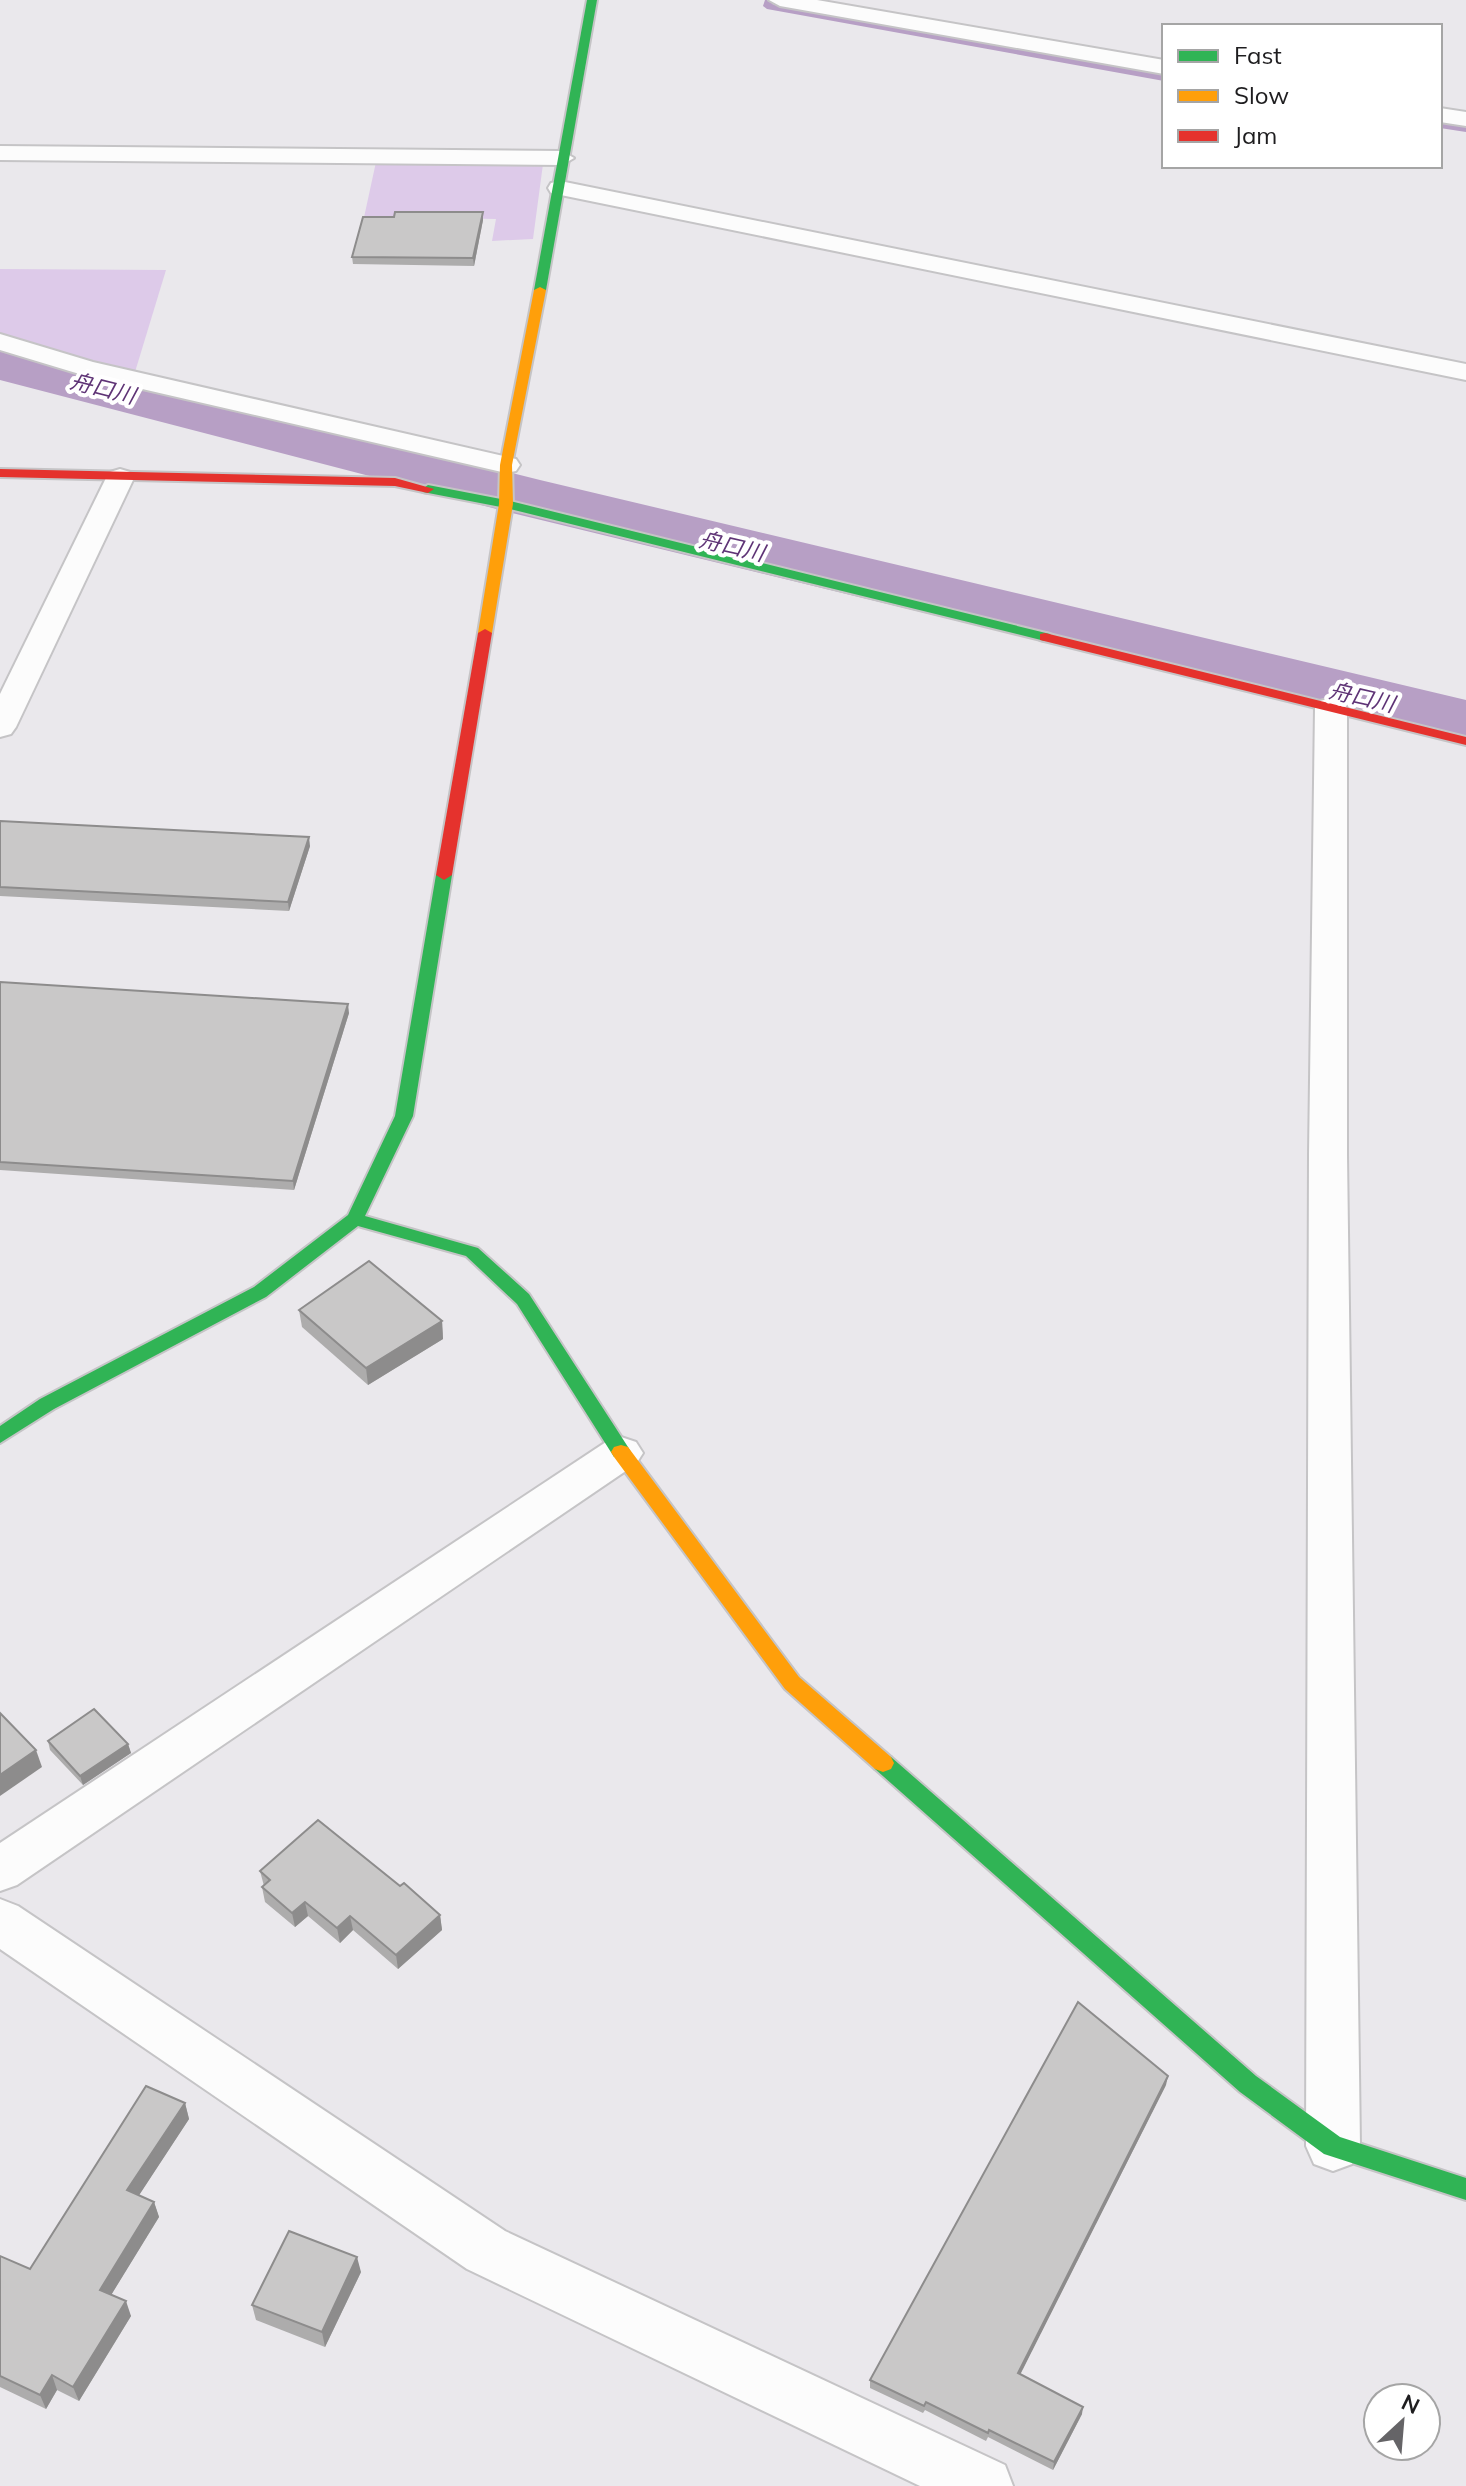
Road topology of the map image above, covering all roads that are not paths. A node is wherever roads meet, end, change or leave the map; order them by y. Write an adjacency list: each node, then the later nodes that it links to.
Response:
1 (592, 0): 7 (street)
2 (780, 0): 3 (street)
3 (1162, 67)
4 (1442, 115): 5 (street)
5 (1466, 119)
6 (0, 153): 7 (street)
7 (562, 158): 8 (street)
8 (560, 188): 10 (street); 11 (street)
9 (0, 342): 11 (street)
10 (1466, 372)
11 (506, 465): 14 (street)
12 (0, 473): 13 (street)
13 (120, 478): 14 (street); 16 (street)
14 (506, 504): 15 (street); 18 (street)
15 (1331, 708): 17 (street); 23 (street)
16 (0, 727)
17 (1466, 741)
18 (355, 1219): 19 (street); 20 (street)
19 (0, 1436)
20 (621, 1453): 21 (street); 23 (street)
21 (0, 1870)
22 (0, 1921): 25 (street)
23 (1333, 2146): 24 (street)
24 (1466, 2189)
25 (984, 2486)

